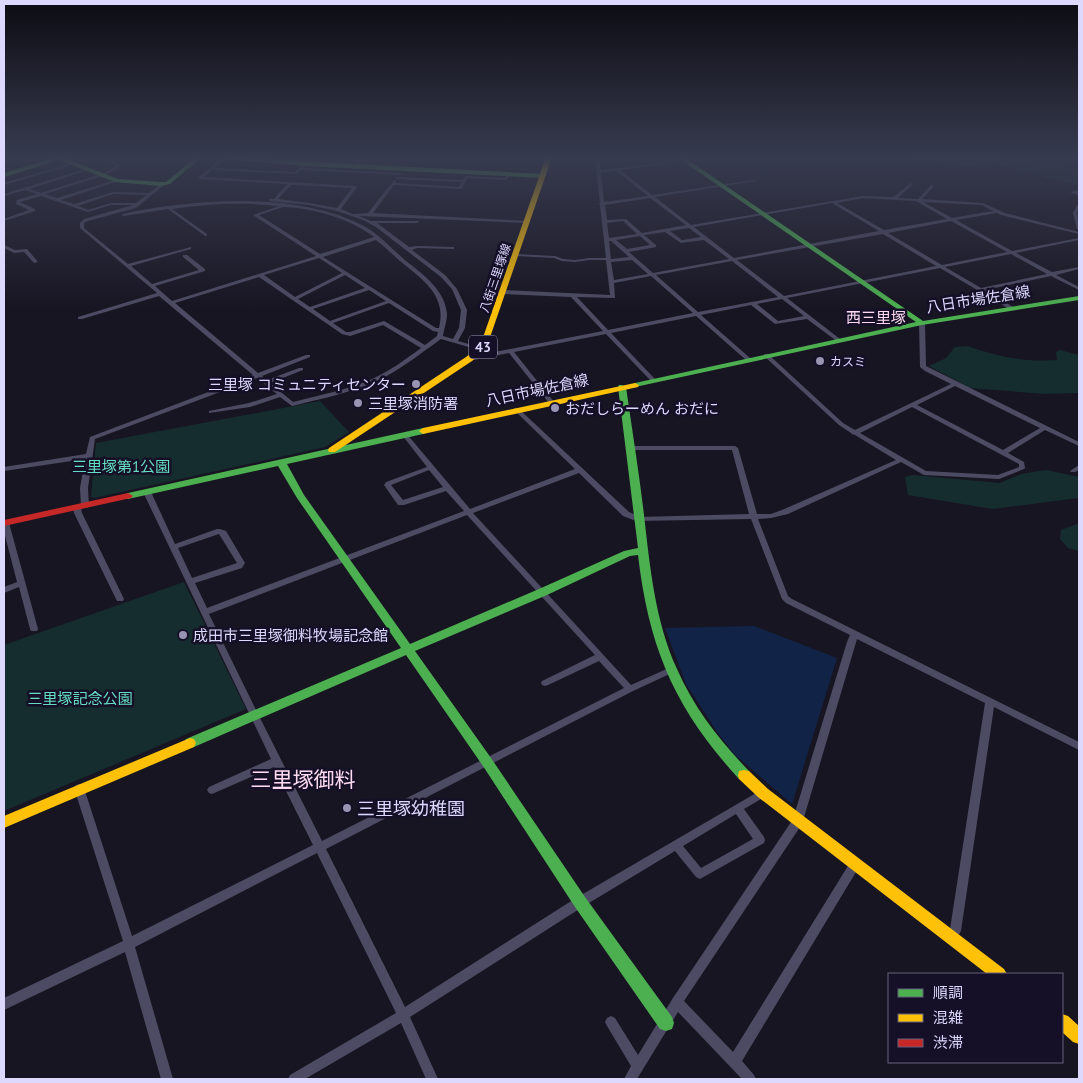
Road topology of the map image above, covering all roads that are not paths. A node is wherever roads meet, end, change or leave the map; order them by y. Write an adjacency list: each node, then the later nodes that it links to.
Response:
1 (169, 207): 40 (street)
2 (30, 208): 28 (street)
3 (78, 208): 4 (street)
4 (102, 208)
5 (131, 208): 34 (street)
6 (166, 208): 34 (street)
7 (279, 208): 54 (street)
8 (292, 208): 41 (street)
9 (323, 208): 21 (street)
10 (340, 208): 21 (street)
11 (375, 208): 23 (street)
12 (533, 208): 32 (street, 八街三里塚線 / 43)
13 (602, 208): 33 (street)
14 (666, 208): 35 (street)
15 (754, 208): 24 (street)
16 (801, 208): 24 (street)
17 (842, 208): 38 (street)
18 (931, 208): 30 (street)
19 (993, 208): 22 (street)
20 (1078, 208): 37 (street)
21 (338, 210): 25 (street)
22 (998, 211): 30 (street); 37 (street)
23 (370, 214): 25 (street); 27 (street)
24 (763, 214): 35 (street); 45 (street)
25 (353, 215): 31 (street)
26 (4, 216): 28 (street)
27 (421, 216): 31 (street); 32 (street)
28 (10, 218): 29 (street)
29 (4, 220)
30 (952, 220): 38 (street); 51 (street)
31 (371, 222): 49 (street)
32 (528, 222): 52 (street, 八街三里塚線 / 43)
33 (604, 222): 39 (street); 44 (street)
34 (82, 223): 59 (street)
35 (689, 226): 36 (street); 42 (street)
36 (666, 230): 39 (street); 42 (street)
37 (1079, 231)
38 (884, 232): 45 (street); 60 (street)
39 (641, 234): 44 (street); 50 (street)
40 (205, 235)
41 (377, 238): 54 (street); 89 (street)
42 (704, 238): 57 (street)
43 (1079, 239): 51 (street)
44 (610, 240): 50 (street); 56 (street)
45 (811, 246): 57 (street); 66 (street)
46 (189, 248): 59 (street)
47 (452, 248): 49 (street)
48 (5, 249): 58 (street)
49 (408, 249): 91 (street)
50 (626, 251): 55 (street)
51 (1011, 252): 60 (street); 63 (street)
52 (516, 255): 56 (street); 72 (street, 八街三里塚線 / 43)
53 (184, 256): 68 (street)
54 (320, 256): 62 (street); 64 (street)
55 (633, 258): 56 (street); 65 (street)
56 (608, 260): 67 (street)
57 (733, 260): 65 (street); 75 (street)
58 (36, 262)
59 (127, 266): 68 (street)
60 (940, 266): 66 (street); 71 (street)
61 (1079, 268): 63 (street)
62 (345, 273): 69 (street); 77 (street)
63 (1052, 274): 70 (street); 71 (street)
64 (260, 275): 77 (street); 79 (street)
65 (652, 275): 67 (street); 83 (street)
66 (864, 281): 75 (street); 87 (street)
67 (611, 282): 74 (street)
68 (151, 286): 73 (street)
69 (370, 288): 78 (street); 82 (street)
70 (1079, 289)
71 (980, 290): 81 (street)
72 (503, 292): 74 (street); 93 (street, 八街三里塚線 / 43)
73 (159, 294): 79 (street); 85 (street)
74 (573, 296): 88 (street)
75 (782, 297): 80 (street); 84 (street)
76 (1079, 298): 81 (street, 八日市場佐倉線)
77 (294, 299): 82 (street)
78 (390, 301): 86 (street); 89 (street)
79 (171, 303): 100 (street)
80 (752, 303): 83 (street); 84 (street)
81 (1011, 308): 87 (street, 八日市場佐倉線)
82 (309, 309): 86 (street)
83 (697, 314): 88 (street); 98 (street)
84 (808, 317): 90 (street)
85 (80, 318)
86 (329, 322): 92 (street)
87 (922, 323): 90 (street, 八日市場佐倉線); 103 (street)
88 (607, 332): 94 (street); 101 (street)
89 (440, 334): 91 (street); 92 (street)
90 (838, 340): 95 (street, 八日市場佐倉線)
91 (456, 341): 93 (street)
92 (424, 348): 105 (street)
93 (481, 349): 97 (street, 八街三里塚線 / 43)
94 (510, 351): 97 (street); 106 (street)
95 (766, 355): 98 (street, 八日市場佐倉線); 111 (street)
96 (308, 356): 100 (street)
97 (469, 359): 115 (street, 八街三里塚線 / 43)
98 (748, 359): 101 (street, 八日市場佐倉線)
99 (301, 368): 102 (street)
100 (258, 375): 102 (street); 117 (street)
101 (652, 380): 104 (street, 八日市場佐倉線)
102 (266, 382): 105 (street)
103 (955, 384): 107 (street); 110 (street)
104 (622, 386): 106 (street, 八日市場佐倉線); 114 (street)
105 (281, 394): 109 (street)
106 (551, 402): 108 (street, 八日市場佐倉線)
107 (912, 405): 111 (street); 116 (street)
108 (516, 409): 112 (street, 八日市場佐倉線); 122 (street)
109 (211, 412)
110 (1046, 427): 113 (street); 116 (street)
111 (854, 433): 118 (street)
112 (404, 434): 115 (street, 八日市場佐倉線); 120 (street)
113 (1079, 444)
114 (630, 448): 127 (street); 128 (street)
115 (332, 450): 119 (street, 八日市場佐倉線)
116 (1004, 452): 118 (street)
117 (88, 456): 121 (street); 125 (street)
118 (901, 460): 127 (street)
119 (282, 462): 124 (street, 八日市場佐倉線); 132 (street)
120 (430, 468): 123 (street); 123 (street)
121 (4, 469)
122 (580, 470): 126 (street); 128 (street)
123 (448, 488): 126 (street)
124 (147, 492): 125 (street, 八日市場佐倉線); 130 (street)
125 (81, 507): 129 (street, 八日市場佐倉線); 137 (street)
126 (468, 512): 132 (street); 136 (street)
127 (754, 518): 128 (street); 140 (street)
128 (639, 519): 131 (street)
129 (4, 523): 134 (street)
130 (173, 547): 133 (street); 133 (street)
131 (642, 551): 136 (street); 143 (street)
132 (343, 560): 138 (street); 141 (street)
133 (190, 582): 138 (street)
134 (20, 584): 135 (street); 139 (street)
135 (4, 590)
136 (542, 592): 141 (street); 142 (street)
137 (120, 599)
138 (205, 612): 147 (street)
139 (34, 629)
140 (855, 634): 146 (street); 155 (street)
141 (406, 649): 147 (street); 150 (street)
142 (601, 656): 144 (street); 145 (street)
143 (671, 670): 145 (street); 153 (street)
144 (545, 683)
145 (630, 689): 150 (street)
146 (990, 702): 148 (street); 161 (street)
147 (253, 714): 149 (street); 151 (street)
148 (1079, 746)
149 (277, 761): 152 (street); 158 (street)
150 (487, 762): 158 (street); 160 (street)
151 (79, 788): 156 (street); 162 (street)
152 (212, 790)
153 (763, 793): 154 (street); 155 (street)
154 (738, 809): 157 (street); 157 (street)
155 (798, 821): 159 (street); 164 (street)
156 (4, 822)
157 (676, 845): 160 (street)
158 (321, 847): 162 (street); 166 (street)
159 (855, 864): 161 (street); 171 (street)
160 (580, 902): 166 (street); 168 (street)
161 (951, 937): 163 (street)
162 (129, 944): 165 (street); 173 (street)
163 (998, 973)
164 (678, 1002): 168 (street); 171 (street)
165 (4, 1004)
166 (403, 1015): 174 (street); 175 (street)
167 (612, 1022): 172 (street)
168 (666, 1023): 172 (street)
169 (1063, 1023): 170 (street)
170 (1079, 1036)
171 (734, 1062): 177 (street)
172 (638, 1067): 176 (street)
173 (167, 1079)
174 (294, 1079)
175 (432, 1079)
176 (630, 1079)
177 (750, 1079)

